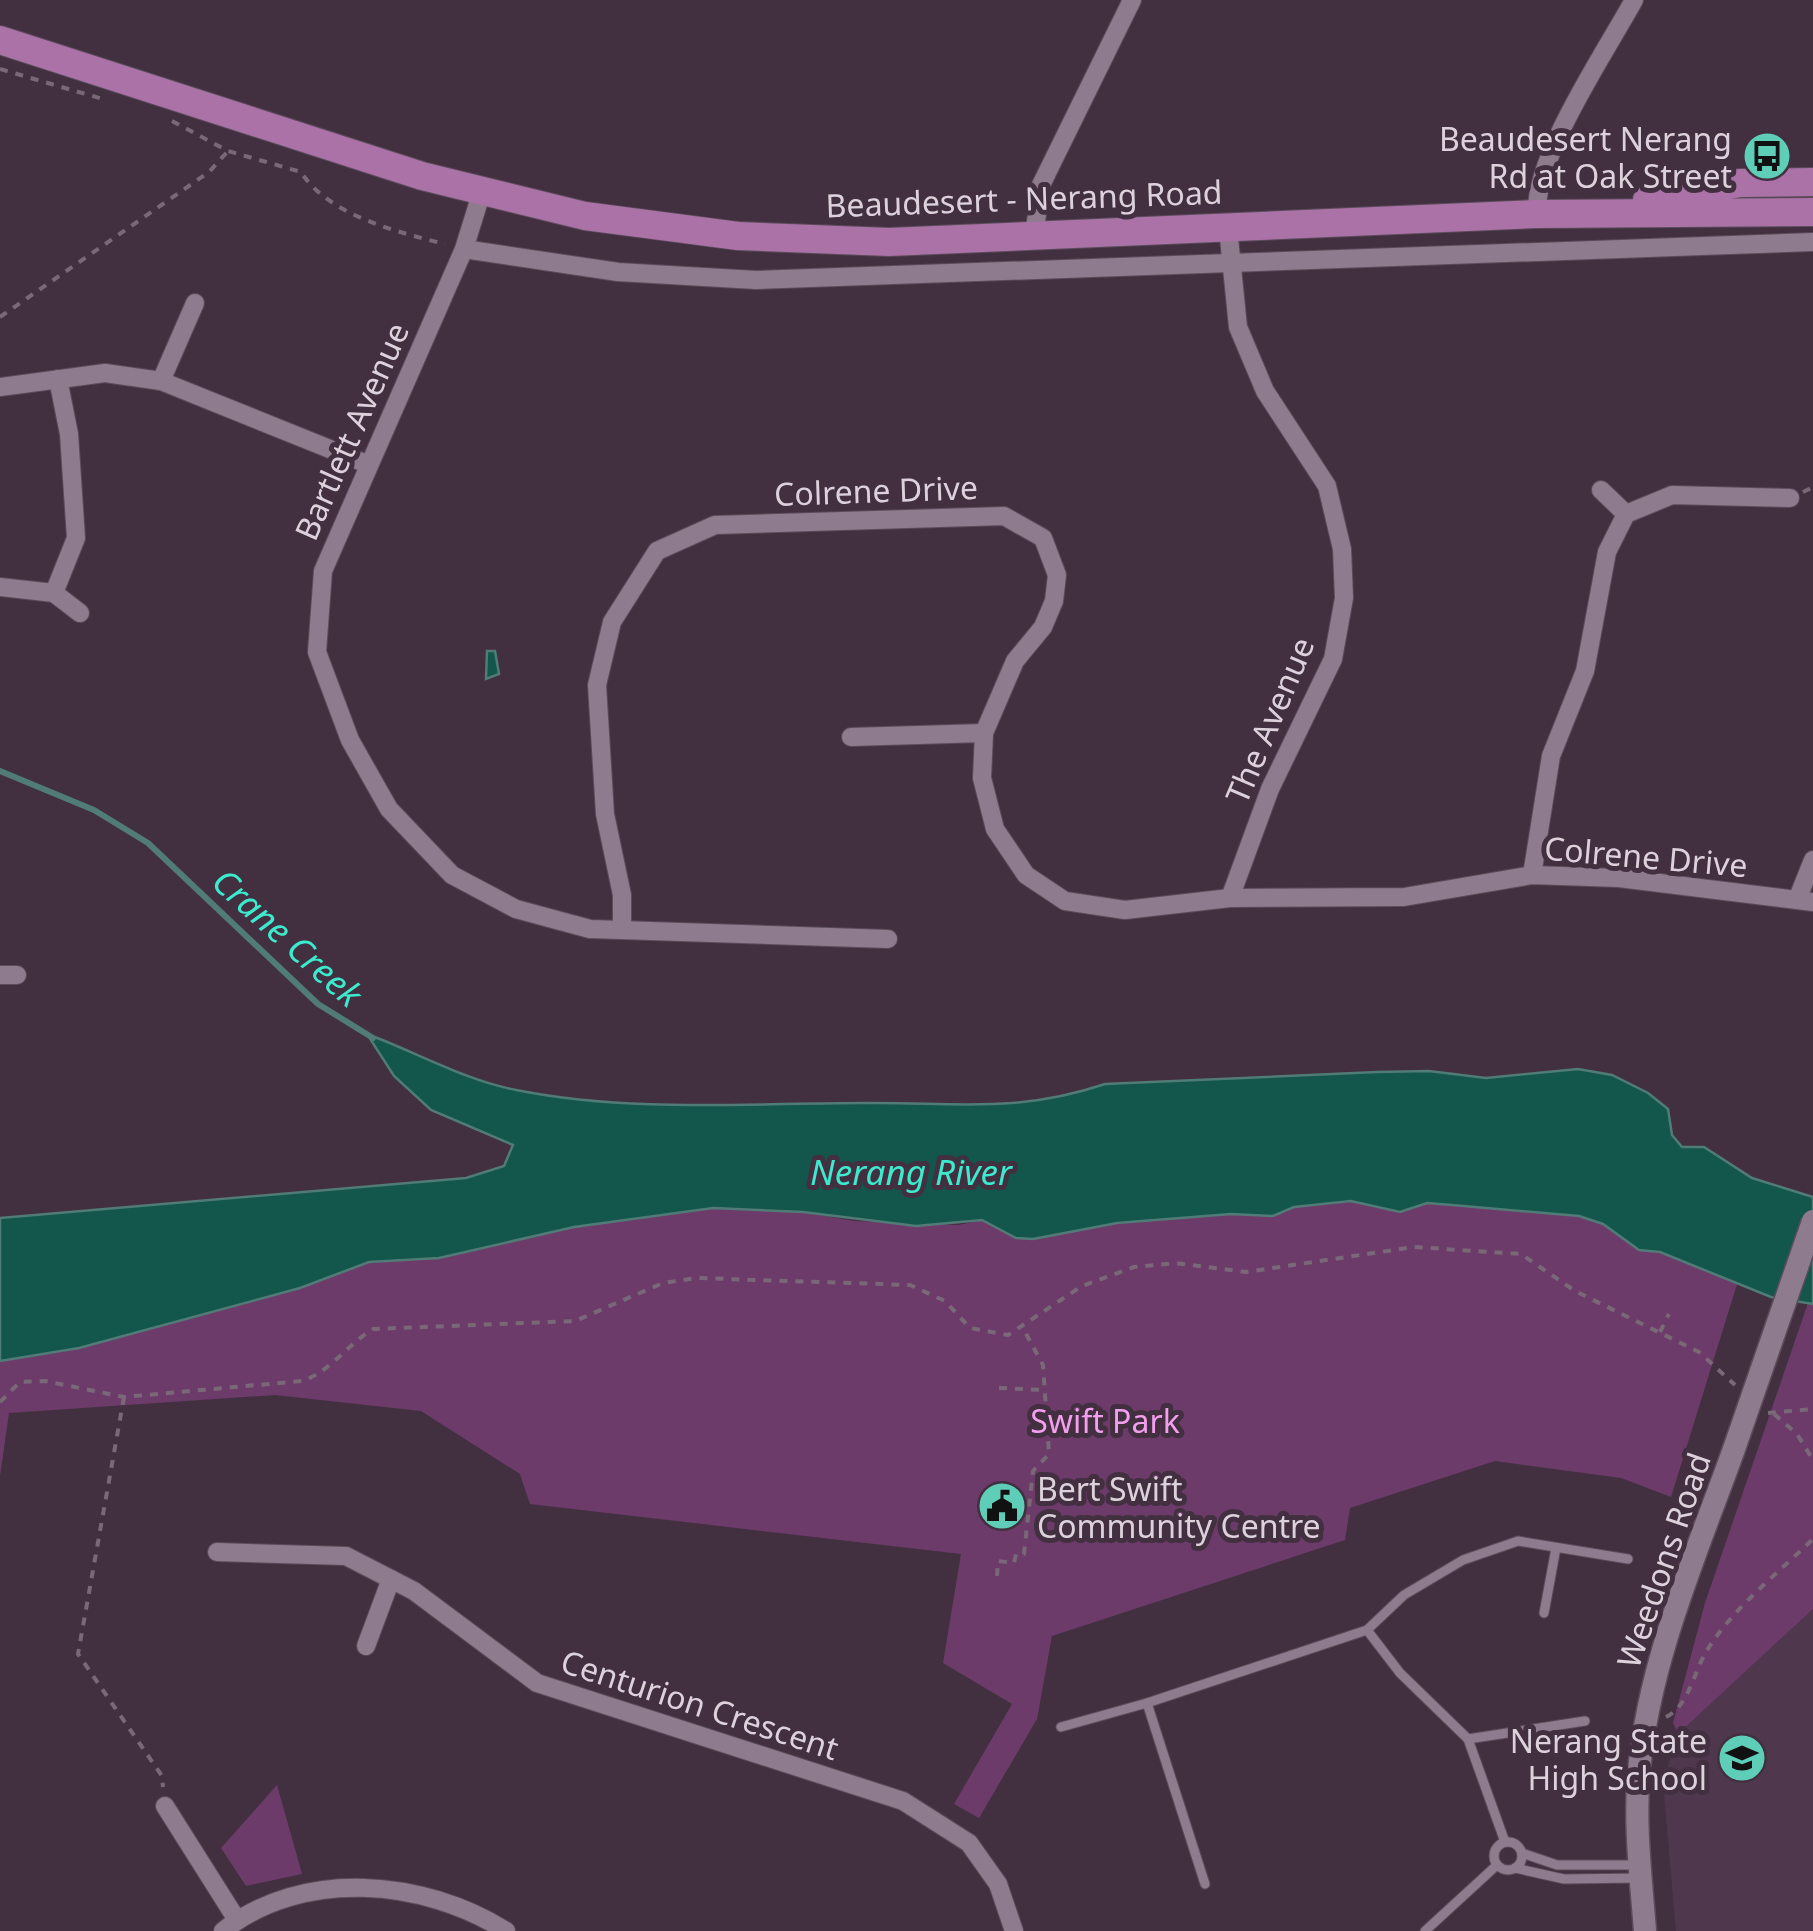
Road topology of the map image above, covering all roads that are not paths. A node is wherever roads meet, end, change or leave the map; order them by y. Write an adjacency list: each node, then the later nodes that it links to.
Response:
1 (1132, 0): 9 (street)
2 (1634, 0): 7 (street)
3 (0, 40): 5 (main road, Beaudesert - Nerang Road)
4 (1813, 182): 7 (main road, Beaudesert - Nerang Road)
5 (482, 191): 9 (main road, Beaudesert - Nerang Road); 11 (street, Bartlett Avenue)
6 (1813, 212): 7 (main road, Beaudesert - Nerang Road)
7 (1537, 214): 8 (main road, Beaudesert - Nerang Road)
8 (1228, 228): 9 (main road, Beaudesert - Nerang Road); 12 (street, The Avenue)
9 (1034, 236)
10 (1813, 242): 12 (street)
11 (464, 249): 12 (street); 17 (street, Bartlett Avenue)
12 (1232, 264): 28 (street, The Avenue)
13 (195, 303): 15 (street)
14 (58, 379): 15 (street); 16 (street); 22 (street)
15 (162, 381): 17 (street)
16 (0, 387)
17 (367, 464): 30 (street, Bartlett Avenue)
18 (1600, 490): 20 (street)
19 (1790, 498): 20 (street)
20 (1626, 514): 27 (street)
21 (0, 586): 22 (street)
22 (54, 593): 23 (street)
23 (80, 613)
24 (984, 733): 25 (street); 28 (street, Colrene Drive); 30 (street, Colrene Drive)
25 (851, 737)
26 (1813, 860): 29 (street)
27 (1532, 875): 28 (street, Colrene Drive); 29 (street, Colrene Drive)
28 (1230, 898)
29 (1805, 901)
30 (622, 930): 31 (street, Bartlett Avenue)
31 (888, 939)
32 (1813, 1220): 49 (street, Weedons Road, bridge)
33 (1556, 1548): 35 (lane); 37 (lane); 38 (lane)
34 (217, 1552): 36 (street, Centurion Crescent)
35 (1628, 1559)
36 (391, 1579): 39 (street); 54 (street, Centurion Crescent)
37 (1544, 1614)
38 (1367, 1630): 40 (lane); 43 (lane)
39 (366, 1646)
40 (1147, 1704): 42 (lane); 50 (lane)
41 (1584, 1722): 43 (lane)
42 (1061, 1726)
43 (1468, 1739): 45 (lane)
44 (166, 1806): 51 (street)
45 (1505, 1842): 46 (lane); 47 (lane)
46 (1522, 1853): 48 (lane); 49 (lane)
47 (1497, 1864): 48 (lane); 52 (lane)
48 (1515, 1868): 49 (lane)
49 (1640, 1871): 55 (street, Weedons Road)
50 (1205, 1884)
51 (230, 1925): 53 (street)
52 (1428, 1930)
53 (506, 1931)
54 (1014, 1931)
55 (1645, 1931)

